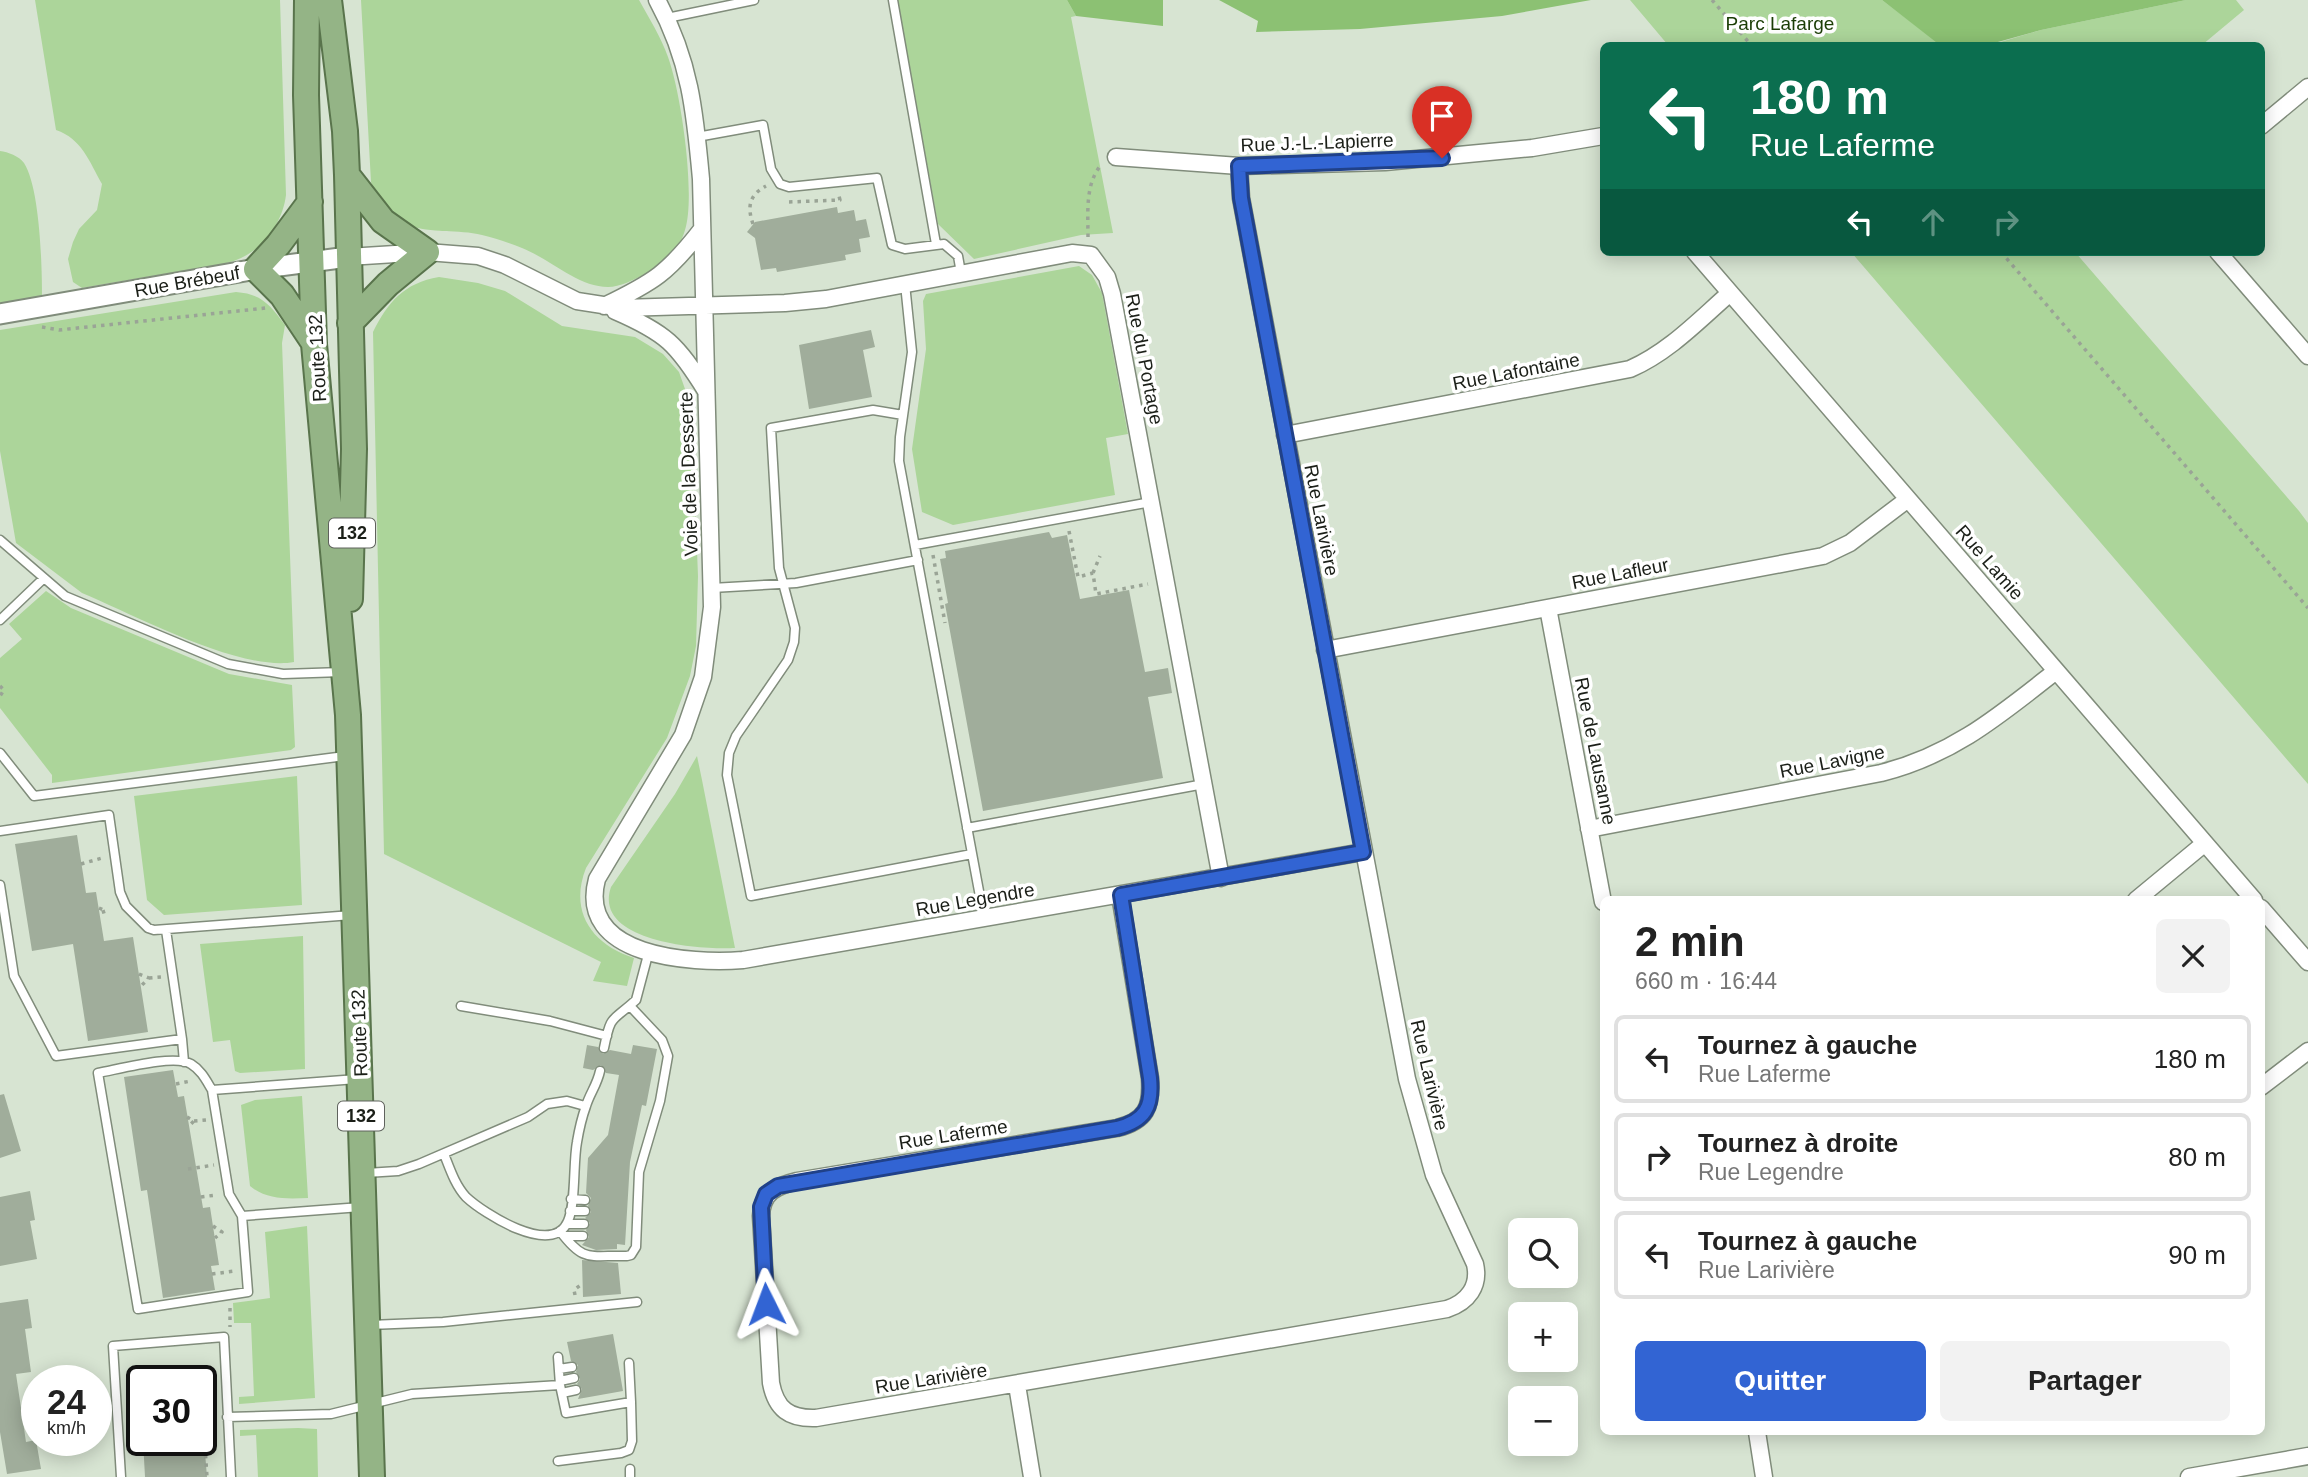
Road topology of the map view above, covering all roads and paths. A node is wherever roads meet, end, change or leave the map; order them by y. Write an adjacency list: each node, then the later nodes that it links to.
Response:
1 (307, 0): 16 (highway, Route 132 / 132)
2 (329, 0): 15 (highway, Route 132 / 132)
3 (657, 0): 7 (street, Voie de la Desserte)
4 (754, 0): 7 (lane)
5 (893, 0): 19 (lane)
6 (1712, 0): 8 (path)
7 (667, 18): 11 (street, Voie de la Desserte)
8 (1749, 42)
9 (2308, 87): 10 (street)
10 (2265, 123)
11 (697, 137): 17 (street, Voie de la Desserte); 19 (lane)
12 (1600, 137): 14 (street, Rue J.-L.-Lapierre)
13 (1116, 158): 14 (street, Rue J.-L.-Lapierre); 18 (path)
14 (1239, 166): 40 (street, Rue Larivière)
15 (346, 175): 20 (highway); 24 (highway, Route 132 / 132)
16 (310, 202): 25 (highway, Route 132 / 132); 26 (highway)
17 (702, 229): 31 (street); 32 (street, Voie de la Desserte)
18 (1088, 237)
19 (936, 244): 27 (lane)
20 (427, 252): 24 (street, Rue du Portage); 31 (street, Rue du Portage); 35 (highway)
21 (1698, 256): 29 (street, Rue Lamie)
22 (2004, 256): 54 (path)
23 (2221, 256): 37 (street)
24 (348, 257): 25 (street, Rue Brébeuf); 35 (highway, Route 132 / 132)
25 (312, 261): 26 (street, Rue Brébeuf); 36 (highway, Route 132 / 132)
26 (256, 268): 33 (street, Rue Brébeuf); 36 (highway)
27 (961, 274): 28 (street, Rue du Portage); 42 (street, Rue du Portage)
28 (905, 284): 32 (street, Rue du Portage); 39 (lane)
29 (1730, 293): 40 (street, Rue Lafontaine); 41 (street, Rue Lamie)
30 (272, 301): 33 (path, Rue Brébeuf)
31 (603, 306): 32 (street, Rue du Portage); 38 (street, Rue du Portage)
32 (704, 306): 38 (street, Voie de la Desserte)
33 (26, 310): 34 (street, Rue Brébeuf)
34 (0, 314)
35 (350, 323): 58 (highway, Route 132 / 132)
36 (314, 344): 58 (highway, Route 132 / 132)
37 (2308, 356)
38 (707, 392): 51 (street, Voie de la Desserte)
39 (903, 415): 45 (lane); 50 (lane)
40 (1285, 435): 56 (street, Rue Larivière)
41 (1908, 499): 53 (street, Rue Lafleur); 57 (street, Rue Lamie)
42 (1151, 502): 45 (lane); 63 (street, Rue du Portage)
43 (1068, 528): 48 (path)
44 (0, 540): 49 (lane)
45 (915, 545): 47 (lane)
46 (1100, 556): 48 (path)
47 (918, 561): 50 (lane); 64 (lane)
48 (1093, 573): 52 (path)
49 (44, 578): 55 (lane); 58 (lane)
50 (784, 585): 51 (lane); 69 (lane)
51 (712, 588): 81 (street, Voie de la Desserte)
52 (1128, 588)
53 (1548, 608): 56 (street, Rue Lafleur); 65 (street, Rue de Lausanne)
54 (2308, 608)
55 (0, 620)
56 (1325, 650): 68 (street, Rue Larivière)
57 (2056, 671): 65 (street, Rue Lavigne); 67 (street, Rue Lamie)
58 (346, 672): 62 (highway, Route 132 / 132)
59 (0, 686): 60 (path)
60 (0, 696)
61 (0, 753): 62 (lane)
62 (349, 755): 79 (highway, Route 132 / 132)
63 (1204, 784): 64 (lane); 72 (street, Rue du Portage)
64 (967, 828): 69 (lane)
65 (1589, 829): 75 (street, Rue de Lausanne)
66 (0, 831): 70 (lane)
67 (2205, 843): 76 (street); 77 (street, Rue Lamie)
68 (1363, 852): 72 (street, Rue Legendre); 128 (street, Rue Larivière)
69 (972, 854): 80 (lane)
70 (115, 856): 71 (path); 82 (lane)
71 (82, 862)
72 (1221, 878): 74 (street, Rue Legendre)
73 (0, 885): 90 (lane)
74 (1121, 895): 80 (street, Rue Legendre); 133 (street, Rue Laferme)
75 (1602, 896)
76 (2141, 896)
77 (2251, 896)
78 (2265, 913): 84 (street)
79 (355, 915): 82 (lane); 95 (highway, Route 132 / 132)
80 (984, 918): 83 (street, Rue Legendre)
81 (602, 923): 83 (street, Rue Legendre)
82 (166, 930): 90 (lane)
83 (649, 951): 88 (lane)
84 (2308, 962)
85 (139, 974): 86 (path)
86 (141, 986)
87 (461, 1006): 89 (lane)
88 (630, 1006): 89 (lane); 114 (lane)
89 (607, 1035): 91 (lane)
90 (182, 1039): 93 (lane)
91 (604, 1048)
92 (2308, 1051): 96 (street)
93 (184, 1062): 97 (lane); 119 (lane)
94 (600, 1071): 98 (lane)
95 (360, 1079): 97 (lane); 104 (highway, Route 132 / 132)
96 (2265, 1084)
97 (212, 1090): 102 (lane)
98 (586, 1106): 101 (lane); 105 (lane)
99 (187, 1117): 100 (path)
100 (188, 1127)
101 (444, 1154): 104 (lane); 114 (lane)
102 (224, 1164): 103 (path); 110 (lane)
103 (188, 1168)
104 (363, 1173): 107 (highway, Route 132 / 132)
105 (571, 1199): 106 (lane); 108 (lane)
106 (585, 1200)
107 (364, 1206): 110 (lane); 121 (highway, Route 132 / 132)
108 (570, 1211): 109 (lane); 111 (lane)
109 (584, 1211)
110 (242, 1216): 117 (lane)
111 (567, 1224): 112 (lane); 114 (lane)
112 (584, 1224)
113 (213, 1226): 116 (path)
114 (562, 1233): 115 (lane)
115 (583, 1236)
116 (215, 1238)
117 (246, 1270): 118 (path); 119 (lane)
118 (212, 1274)
119 (228, 1295): 122 (path)
120 (637, 1302): 121 (lane)
121 (367, 1325): 132 (highway, Route 132 / 132)
122 (224, 1337): 134 (lane); 139 (lane)
123 (558, 1357): 126 (lane)
124 (629, 1363): 131 (lane)
125 (572, 1367): 126 (lane)
126 (559, 1369): 129 (lane)
127 (574, 1378): 129 (lane)
128 (1017, 1385): 133 (street, Rue Larivière); 143 (street)
129 (561, 1386): 130 (lane); 131 (lane); 132 (lane)
130 (576, 1390)
131 (631, 1402): 138 (lane)
132 (370, 1404): 134 (lane); 142 (highway, Route 132 / 132)
133 (784, 1412)
134 (227, 1418): 141 (lane)
135 (1757, 1435): 144 (street)
136 (206, 1456): 140 (path)
137 (2308, 1456): 145 (street)
138 (558, 1461)
139 (121, 1477)
140 (207, 1477)
141 (231, 1477)
142 (372, 1477)
143 (1032, 1477)
144 (1764, 1477)
145 (2189, 1477)

